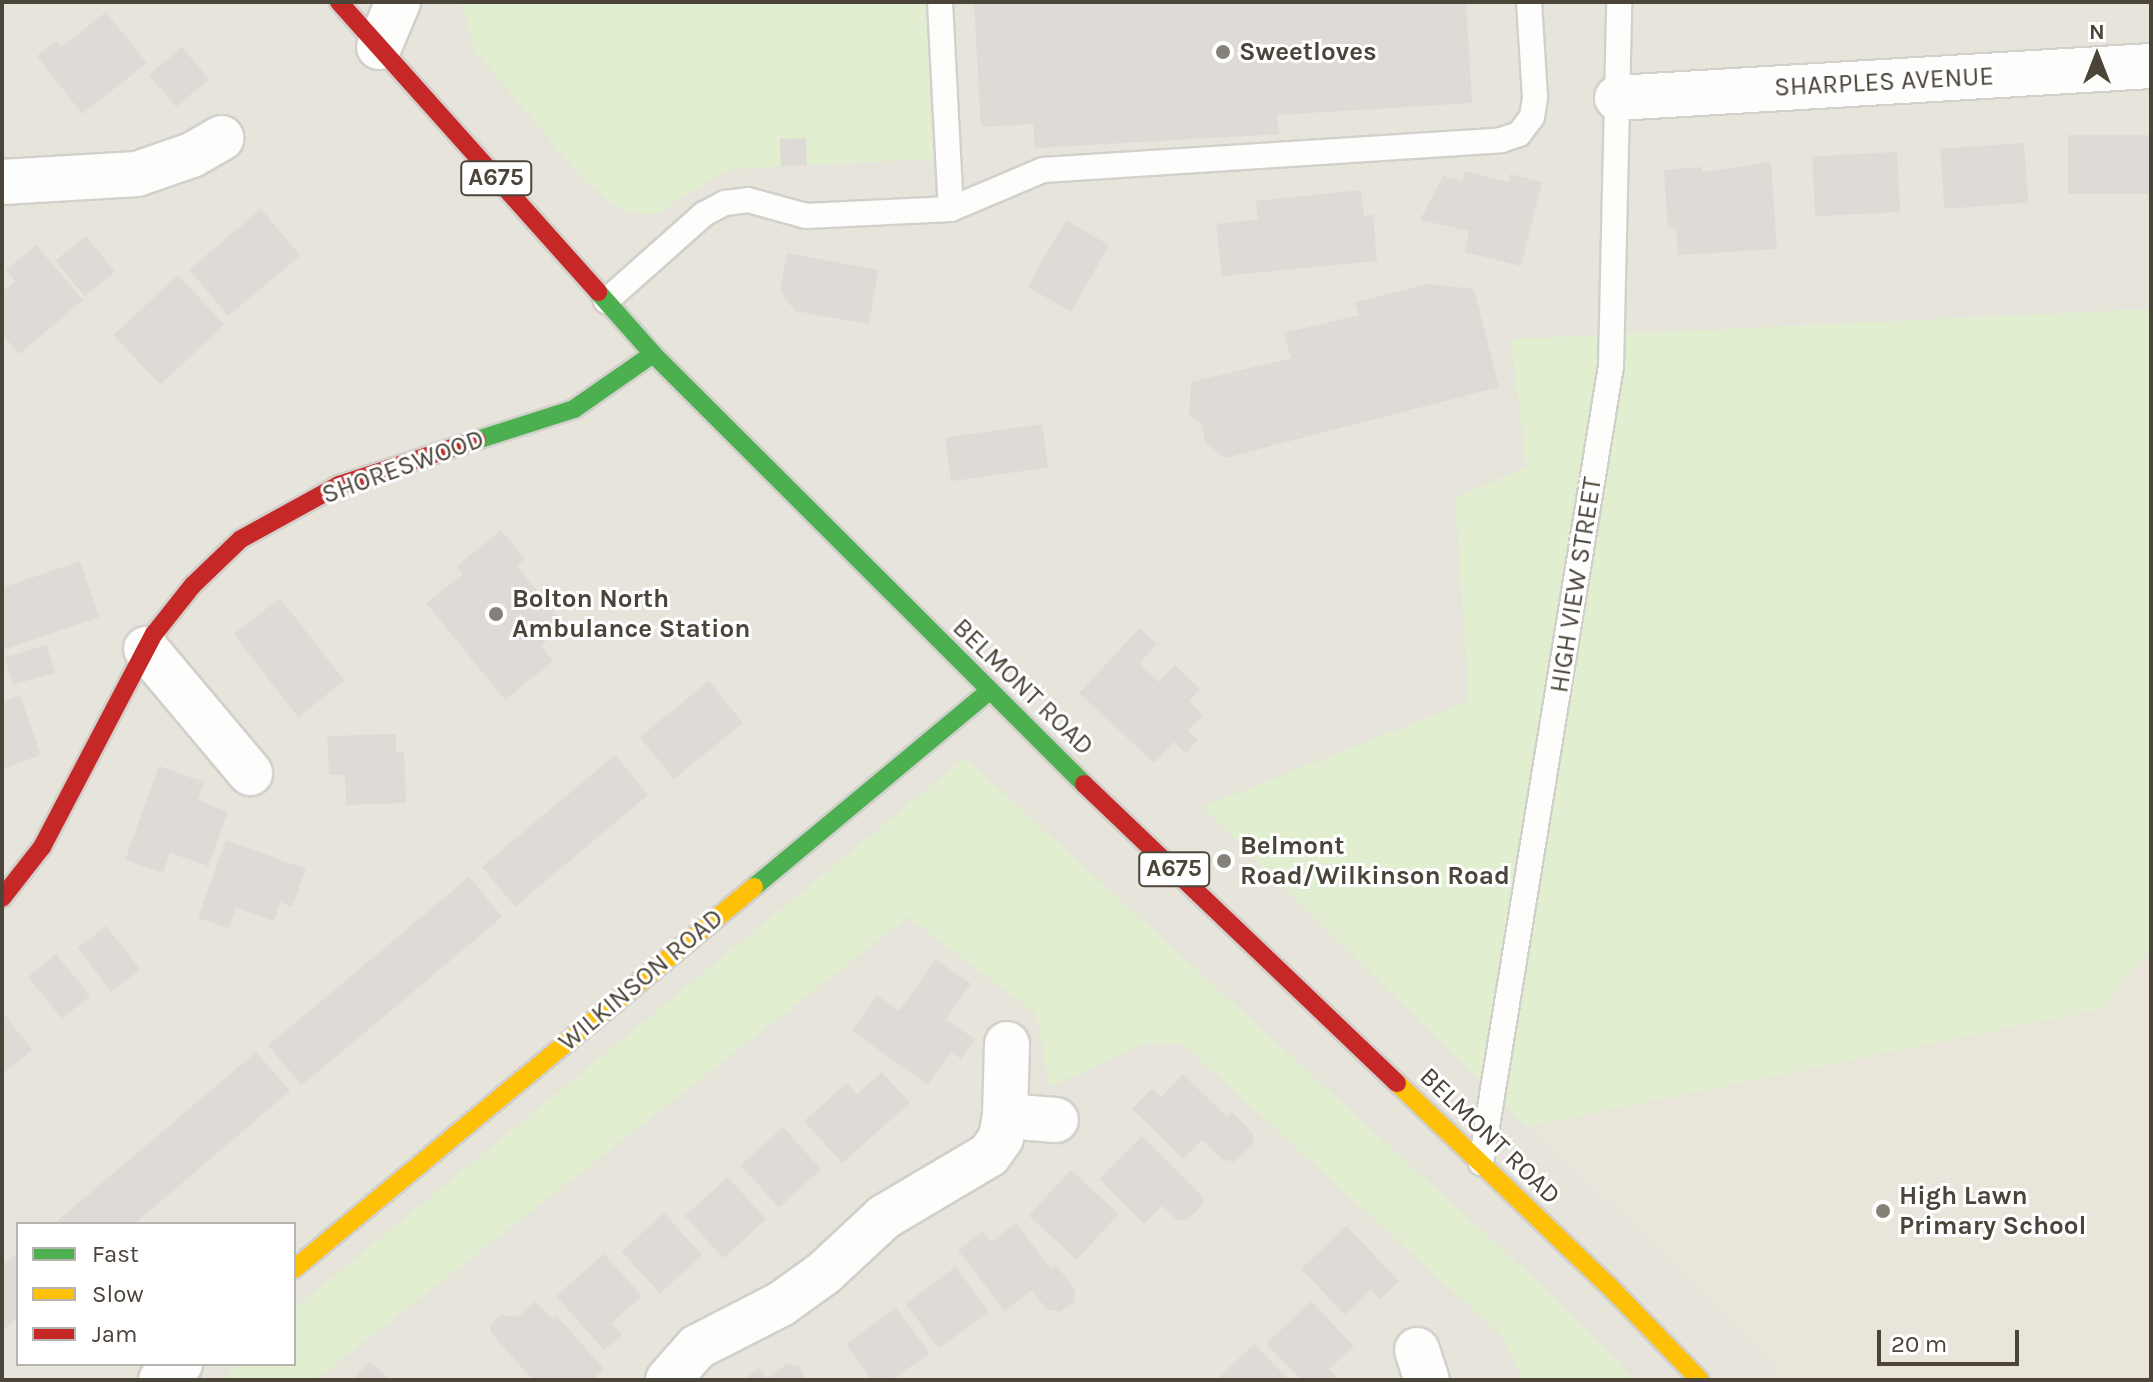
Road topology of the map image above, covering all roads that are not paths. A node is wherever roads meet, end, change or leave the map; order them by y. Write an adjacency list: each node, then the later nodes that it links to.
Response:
1 (339, 2): 6 (main road, BELMONT ROAD / A675)
2 (398, 2): 6 (street)
3 (940, 2): 11 (lane)
4 (1529, 2): 11 (lane)
5 (1619, 2): 8 (lane, HIGH VIEW STREET)
6 (379, 47): 12 (main road, BELMONT ROAD / A675)
7 (2151, 66): 8 (street, SHARPLES AVENUE)
8 (1617, 98): 21 (lane, HIGH VIEW STREET)
9 (221, 138): 10 (street)
10 (2, 182)
11 (951, 209): 12 (lane)
12 (606, 301): 13 (main road, BELMONT ROAD / A675)
13 (653, 354): 14 (main road, SHORESWOOD); 15 (main road, BELMONT ROAD / A675)
14 (146, 649): 16 (street); 17 (main road, SHORESWOOD)
15 (988, 692): 21 (main road, BELMONT ROAD / A675); 22 (main road, WILKINSON ROAD)
16 (250, 773)
17 (2, 898)
18 (1007, 1044): 19 (street)
19 (1005, 1116): 20 (street); 25 (street)
20 (1056, 1120)
21 (1481, 1163): 26 (main road, BELMONT ROAD / A675)
22 (296, 1267)
23 (178, 1366): 24 (street)
24 (161, 1380)
25 (668, 1380)
26 (1700, 1380)

